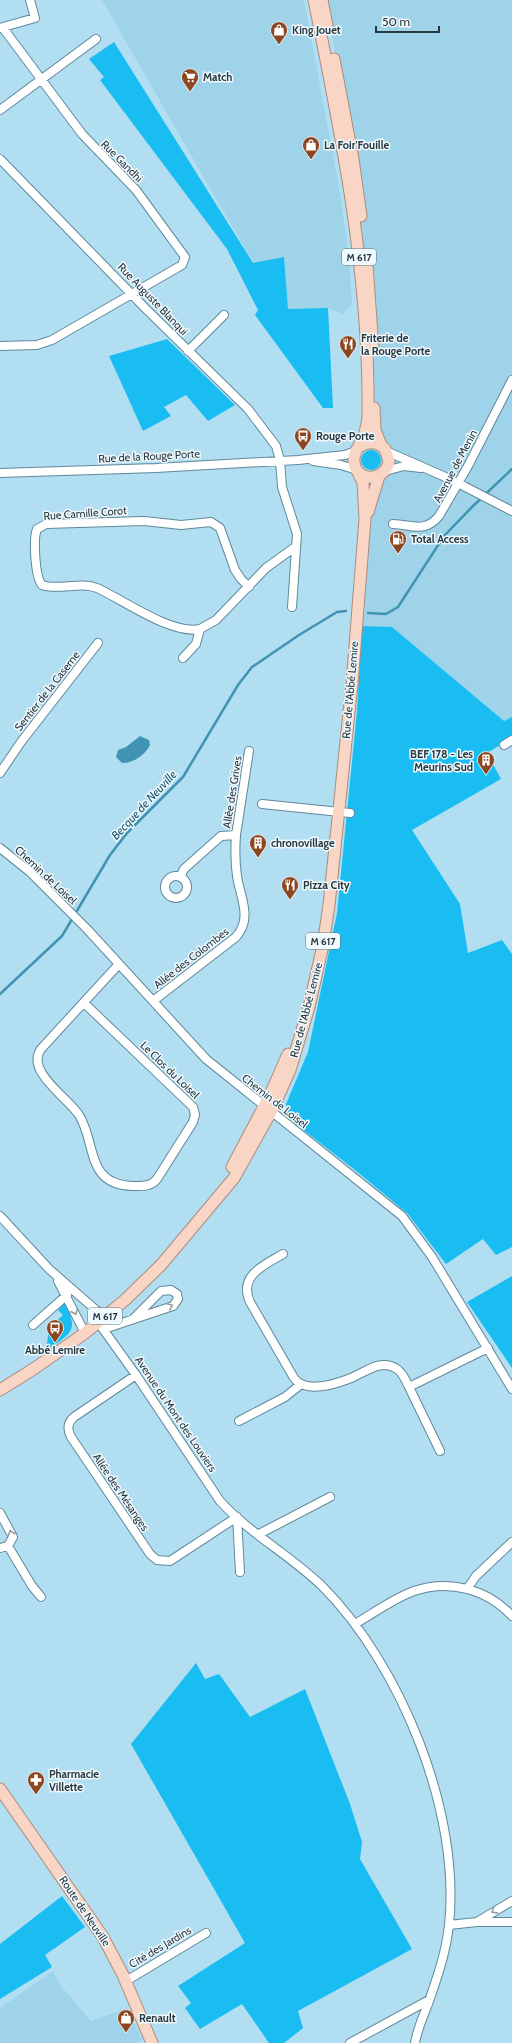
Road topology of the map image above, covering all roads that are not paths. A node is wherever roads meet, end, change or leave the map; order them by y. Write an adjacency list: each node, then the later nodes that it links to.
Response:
1 (30, 0): 4 (street)
2 (314, 0): 15 (main road, Rue de l'Abbé Lemire / M 617)
3 (322, 0): 14 (main road, Rue de l'Abbé Lemire / M 617)
4 (1, 28): 6 (street, Rue Gandhi)
5 (96, 39): 6 (street)
6 (41, 79): 7 (street); 9 (street, Rue Gandhi)
7 (0, 110)
8 (0, 159): 9 (street, Rue Auguste Blanqui)
9 (133, 294): 11 (street); 12 (street, Rue Auguste Blanqui)
10 (224, 315): 12 (street)
11 (0, 346)
12 (188, 351): 16 (street, Rue Auguste Blanqui)
13 (512, 380): 22 (street, Avenue de Menin)
14 (384, 448): 15 (main road); 18 (street); 21 (main road, Rue de l'Abbé Lemire)
15 (358, 449): 17 (street, Rue de la Rouge Porte); 19 (main road, Rue de l'Abbé Lemire)
16 (280, 460): 17 (street, Rue de la Rouge Porte); 20 (street, Rue de la Rouge Porte); 26 (street, Rue Auguste Blanqui)
17 (298, 460): 19 (street, Rue de la Rouge Porte)
18 (430, 470): 21 (street); 22 (street)
19 (358, 471): 21 (main road); 24 (main road, Rue de l'Abbé Lemire / M 617)
20 (0, 473)
21 (382, 474): 24 (main road, Rue de l'Abbé Lemire / M 617)
22 (459, 483): 23 (street); 25 (street, Avenue de Menin)
23 (512, 512)
24 (365, 518): 37 (main road, Rue de l'Abbé Lemire / M 617)
25 (393, 524)
26 (295, 547): 27 (street); 28 (street, Rue Auguste Blanqui)
27 (249, 587): 29 (street); 29 (street, Rue Camille Corot)
28 (292, 607)
29 (200, 629): 31 (street)
30 (98, 643): 35 (street, Sentier de la Caserne)
31 (183, 658)
32 (512, 740): 33 (street)
33 (504, 745)
34 (249, 751): 39 (street, Allée des Grives)
35 (0, 772)
36 (262, 804): 37 (street)
37 (335, 811): 38 (street); 45 (main road, Rue de l'Abbé Lemire / M 617)
38 (350, 813)
39 (236, 836): 41 (street, Allée des Grives); 43 (street, Allée des Colombes)
40 (0, 848): 42 (street, Chemin de Loisel)
41 (180, 877)
42 (119, 964): 43 (street, Chemin de Loisel); 44 (street, Le Clos du Loisel)
43 (153, 1001): 45 (street, Chemin de Loisel)
44 (84, 1003): 44 (street, Le Clos du Loisel)
45 (268, 1109): 51 (main road, Rue de l'Abbé Lemire / M 617); 54 (street, Chemin de Loisel)
46 (0, 1216): 48 (street)
47 (283, 1254): 56 (street)
48 (49, 1269): 49 (street); 51 (street, Avenue du Mont des Louviers)
49 (67, 1295): 52 (street); 53 (street, one-way to 53)
50 (134, 1318): 50 (street, one-way to 50); 51 (street)
51 (102, 1323): 53 (main road, Rue de l'Abbé Lemire / M 617); 55 (street, Avenue du Mont des Louviers)
52 (33, 1326)
53 (85, 1332): 59 (main road, Rue de l'Abbé Lemire / M 617)
54 (488, 1348): 57 (street); 58 (street, Chemin de Loisel)
55 (136, 1375): 64 (street, Avenue du Mont des Louviers); 64 (street, Allée des Mésanges)
56 (300, 1385): 57 (street); 60 (street)
57 (409, 1387): 61 (street)
58 (512, 1389)
59 (0, 1390)
60 (240, 1420)
61 (440, 1451)
62 (330, 1497): 65 (street)
63 (0, 1513): 67 (street, one-way to 63)
64 (237, 1516): 65 (street, Avenue du Mont des Louviers); 68 (street)
65 (259, 1534): 72 (street, Avenue du Mont des Louviers)
66 (512, 1542): 69 (street)
67 (4, 1547): 70 (street)
68 (240, 1572)
69 (468, 1589): 71 (street); 72 (street)
70 (41, 1596)
71 (512, 1616)
72 (355, 1624): 77 (street, Avenue du Mont des Louviers)
73 (1, 1794): 79 (main road, Route de Neuville)
74 (512, 1901): 75 (street, one-way to 75)
75 (477, 1922): 76 (street); 77 (street)
76 (512, 1922)
77 (449, 1925): 80 (street, Avenue du Mont des Louviers)
78 (206, 1933): 79 (street, Cité des Jardins)
79 (126, 1981): 81 (main road, Route de Neuville)
80 (430, 2000): 82 (street); 83 (street, Avenue du Mont des Louviers)
81 (152, 2043)
82 (350, 2043)
83 (415, 2043)

